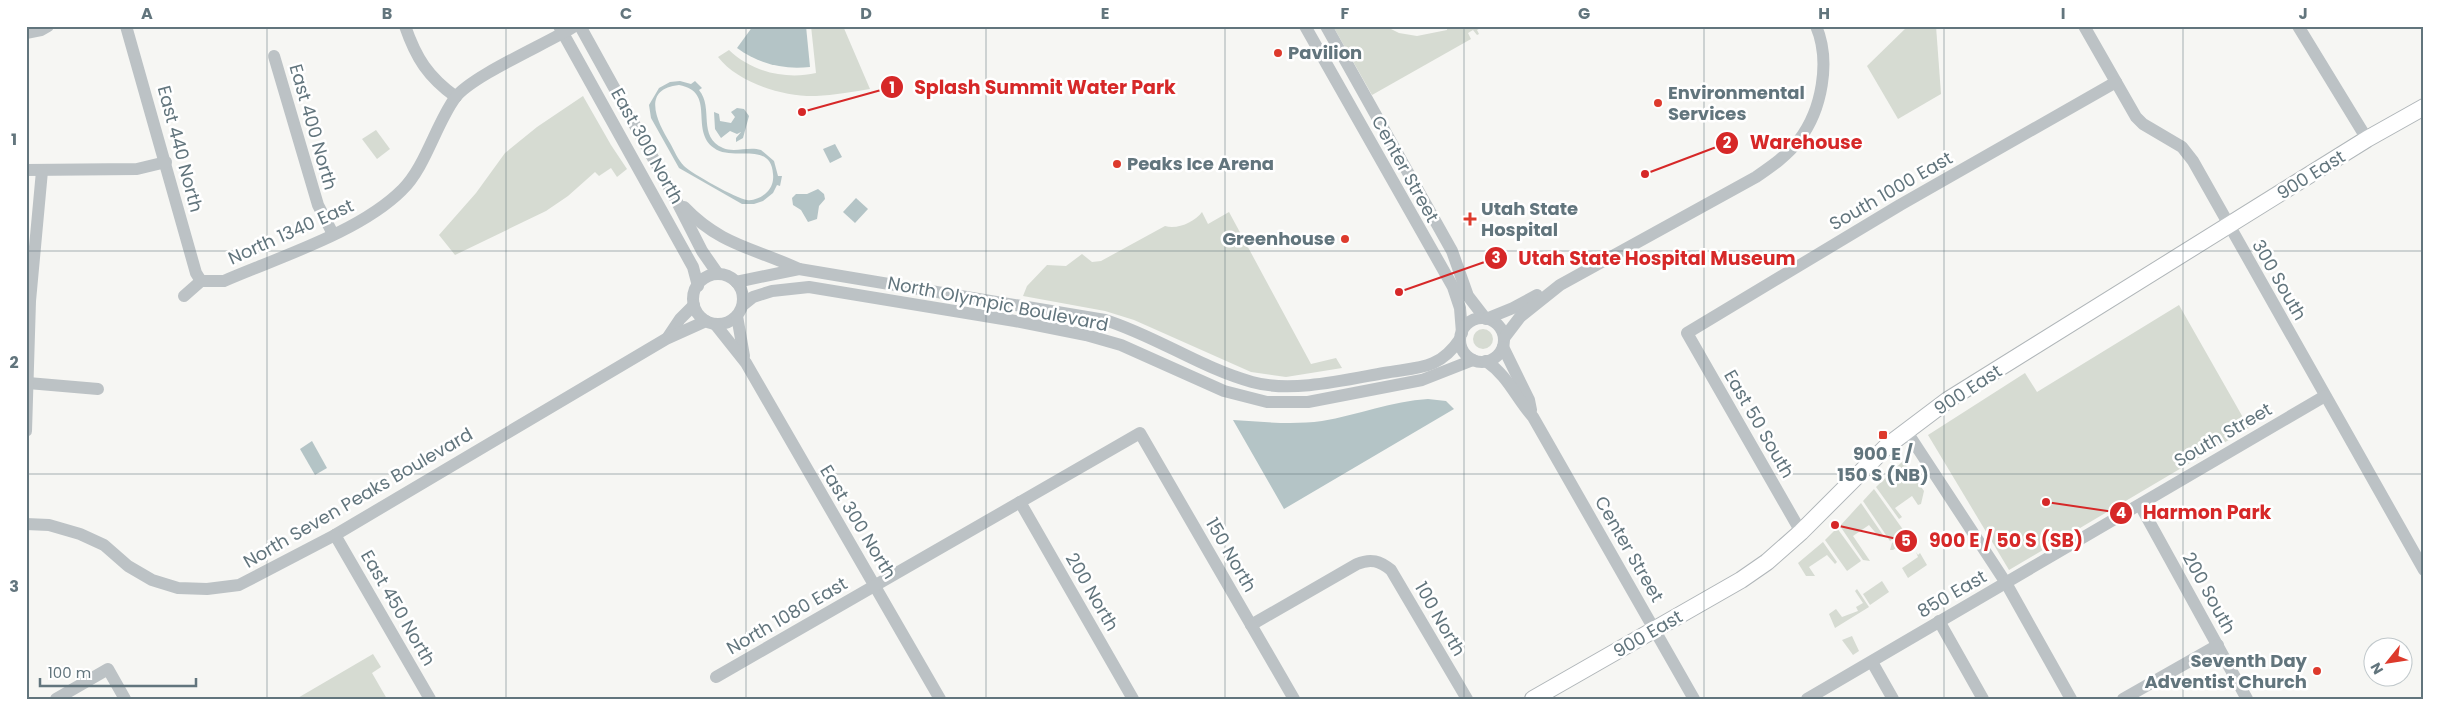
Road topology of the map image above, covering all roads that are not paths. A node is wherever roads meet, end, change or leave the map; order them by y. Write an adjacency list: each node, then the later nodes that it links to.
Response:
1 (48, 26): 12 (street)
2 (126, 26): 20 (street, East 440 North)
3 (405, 26): 15 (street)
4 (575, 26): 11 (street, North 1340 East)
5 (580, 26): 23 (street, East 300 North)
6 (1305, 26): 18 (street, Center Street)
7 (1326, 26): 17 (street, Center Street)
8 (1816, 26): 32 (street)
9 (2084, 26): 14 (street, 300 South)
10 (2298, 26): 19 (street)
11 (561, 30): 15 (street, North 1340 East); 33 (street, East 300 North)
12 (26, 33)
13 (274, 56): 27 (street, East 400 North)
14 (2116, 82): 25 (street, 300 South); 40 (street, South 1000 East)
15 (456, 97): 27 (street, North 1340 East)
16 (2424, 107): 19 (main road, 900 East)
17 (1374, 110): 18 (street); 24 (street, Center Street)
18 (1357, 119): 26 (street, Center Street)
19 (2367, 139): 25 (main road, 900 East)
20 (166, 162): 22 (street); 30 (street, East 440 North)
21 (26, 170): 22 (street)
22 (42, 171): 35 (street)
23 (674, 196): 28 (street); 29 (street, East 300 North)
24 (1435, 221): 26 (street); 38 (street, Center Street)
25 (2228, 226): 48 (street, 300 South); 52 (main road, 900 East)
26 (1420, 230): 41 (street, Center Street)
27 (333, 234): 30 (street, North 1340 East)
28 (799, 269): 31 (street, North Olympic Boulevard); 41 (street, North Olympic Boulevard)
29 (718, 274): 31 (street); 33 (street)
30 (201, 281): 34 (street)
31 (736, 282): 37 (street)
32 (1560, 285): 38 (street); 43 (street)
33 (698, 286): 36 (street)
34 (184, 296)
35 (28, 301): 46 (street)
36 (694, 305): 39 (street); 42 (street, North Seven Peaks Boulevard)
37 (740, 310): 39 (street); 44 (street, North Olympic Boulevard); 45 (street, East 300 North)
38 (1485, 318): 41 (street); 43 (street)
39 (710, 322): 42 (street, North Seven Peaks Boulevard); 45 (street, East 300 North)
40 (1687, 333): 56 (street, East 50 South)
41 (1461, 336): 44 (street)
42 (666, 339): 57 (street, North Seven Peaks Boulevard)
43 (1503, 342): 44 (street); 50 (street, Center Street)
44 (1480, 361): 50 (street, Center Street)
45 (746, 363): 60 (street, East 300 North)
46 (28, 383): 47 (street); 49 (street)
47 (98, 389)
48 (2325, 396): 54 (street, South Street); 58 (street, 300 South)
49 (27, 414): 51 (street)
50 (1533, 417): 63 (street, Center Street)
51 (26, 431)
52 (1907, 432): 56 (main road, 900 East); 59 (street)
53 (1020, 502): 60 (street, North 1080 East); 62 (street, 150 North); 71 (street, 200 North)
54 (2140, 505): 59 (street, 850 East); 64 (street, 200 South)
55 (26, 524): 57 (street, North Seven Peaks Boulevard)
56 (1801, 532): 63 (main road, 900 East)
57 (335, 535): 69 (street, East 450 North)
58 (2424, 570)
59 (2006, 583): 61 (street, 850 East); 79 (street)
60 (875, 586): 66 (street, North 1080 East); 70 (street, East 300 North)
61 (1939, 621): 65 (street, 850 East); 78 (street)
62 (1251, 625): 72 (street, 150 North); 73 (street, 100 North)
63 (1656, 630): 74 (main road, 900 East); 75 (street, Center Street)
64 (2218, 645): 80 (street); 81 (street, 200 South)
65 (1872, 662): 76 (street, 850 East); 77 (street)
66 (716, 677)
67 (56, 699): 68 (street)
68 (125, 699)
69 (430, 699)
70 (940, 699)
71 (1134, 699)
72 (1294, 699)
73 (1467, 699)
74 (1533, 699)
75 (1694, 699)
76 (1807, 699)
77 (1893, 699)
78 (1983, 699)
79 (2071, 699)
80 (2123, 699)
81 (2247, 699)

